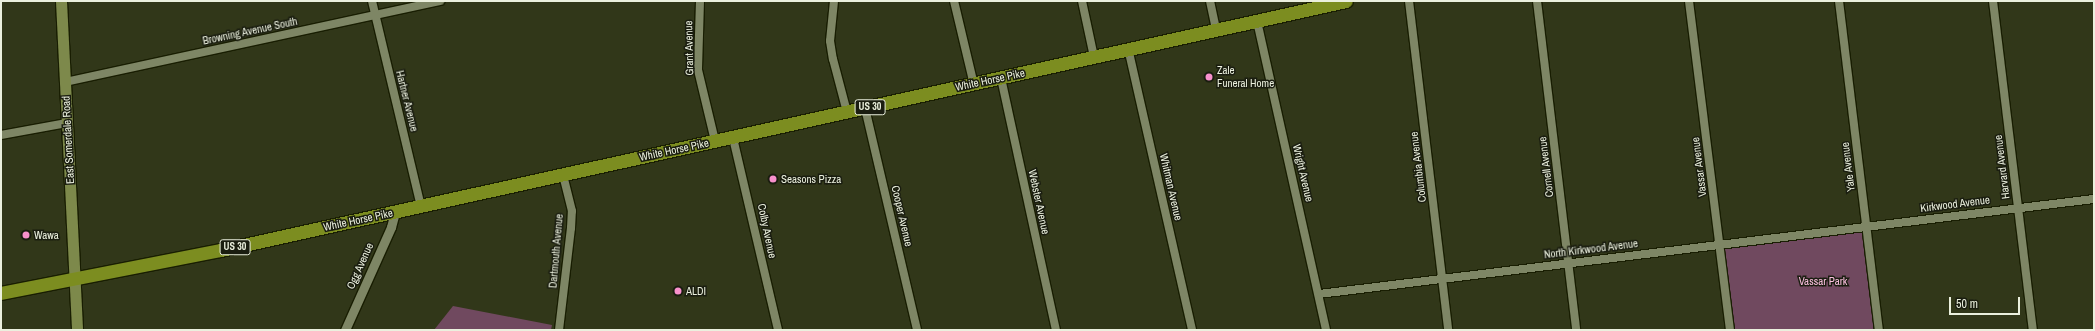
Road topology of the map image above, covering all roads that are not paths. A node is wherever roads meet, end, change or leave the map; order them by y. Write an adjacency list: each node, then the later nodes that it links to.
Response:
1 (61, 1): 21 (main road, East Somerdale Road)
2 (372, 1): 15 (street, Hartner Avenue)
3 (440, 1): 15 (street, Browning Avenue South)
4 (700, 1): 28 (street, Grant Avenue)
5 (834, 1): 24 (street)
6 (954, 1): 22 (street)
7 (1082, 1): 19 (street)
8 (1210, 1): 17 (street)
9 (1409, 1): 38 (street, Columbia Avenue)
10 (1537, 1): 36 (street, Cornell Avenue)
11 (1689, 1): 35 (street, Vassar Avenue)
12 (1839, 1): 34 (street, Yale Avenue)
13 (1993, 1): 32 (street, Harvard Avenue)
14 (1340, 2): 16 (highway, White Horse Pike / US 30)
15 (375, 15): 21 (street, Browning Avenue South); 31 (street, Hartner Avenue)
16 (1257, 21): 17 (highway, White Horse Pike / US 30); 40 (street, Wright Avenue)
17 (1216, 30): 18 (highway, White Horse Pike / US 30)
18 (1128, 48): 19 (highway, White Horse Pike / US 30); 47 (street, Whitman Avenue)
19 (1094, 57): 20 (highway, White Horse Pike / US 30)
20 (1001, 78): 22 (highway, White Horse Pike / US 30); 46 (street, Webster Avenue)
21 (65, 82): 25 (main road, East Somerdale Road)
22 (974, 85): 23 (highway, White Horse Pike / US 30)
23 (865, 108): 24 (highway, White Horse Pike / US 30); 45 (street, Cooper Avenue)
24 (847, 112): 27 (highway, White Horse Pike / US 30)
25 (67, 123): 26 (street); 37 (main road, East Somerdale Road)
26 (1, 135)
27 (733, 138): 28 (highway, White Horse Pike / US 30); 44 (street, Colby Avenue)
28 (715, 141): 29 (highway, White Horse Pike / US 30)
29 (563, 175): 31 (highway, White Horse Pike / US 30); 43 (street, Dartmouth Avenue)
30 (2094, 199): 32 (street, Kirkwood Avenue)
31 (421, 206): 33 (highway, White Horse Pike / US 30)
32 (2018, 208): 34 (street, Kirkwood Avenue); 53 (street, Harvard Avenue)
33 (395, 212): 37 (highway, White Horse Pike / US 30); 42 (street, Ogg Avenue)
34 (1866, 226): 35 (street, North Kirkwood Avenue); 52 (street, Yale Avenue)
35 (1720, 244): 36 (street, North Kirkwood Avenue); 51 (street, Vassar Avenue)
36 (1568, 264): 38 (street, North Kirkwood Avenue); 50 (street, Cornell Avenue)
37 (75, 278): 39 (highway, White Horse Pike / US 30); 41 (main road, East Somerdale Road)
38 (1442, 279): 40 (street, North Kirkwood Avenue); 49 (street, Columbia Avenue)
39 (1, 292)
40 (1319, 294): 48 (street, Wright Avenue)
41 (77, 330)
42 (345, 330)
43 (559, 330)
44 (778, 330)
45 (917, 330)
46 (1056, 330)
47 (1192, 330)
48 (1326, 330)
49 (1448, 330)
50 (1576, 330)
51 (1730, 330)
52 (1879, 330)
53 (2033, 330)

